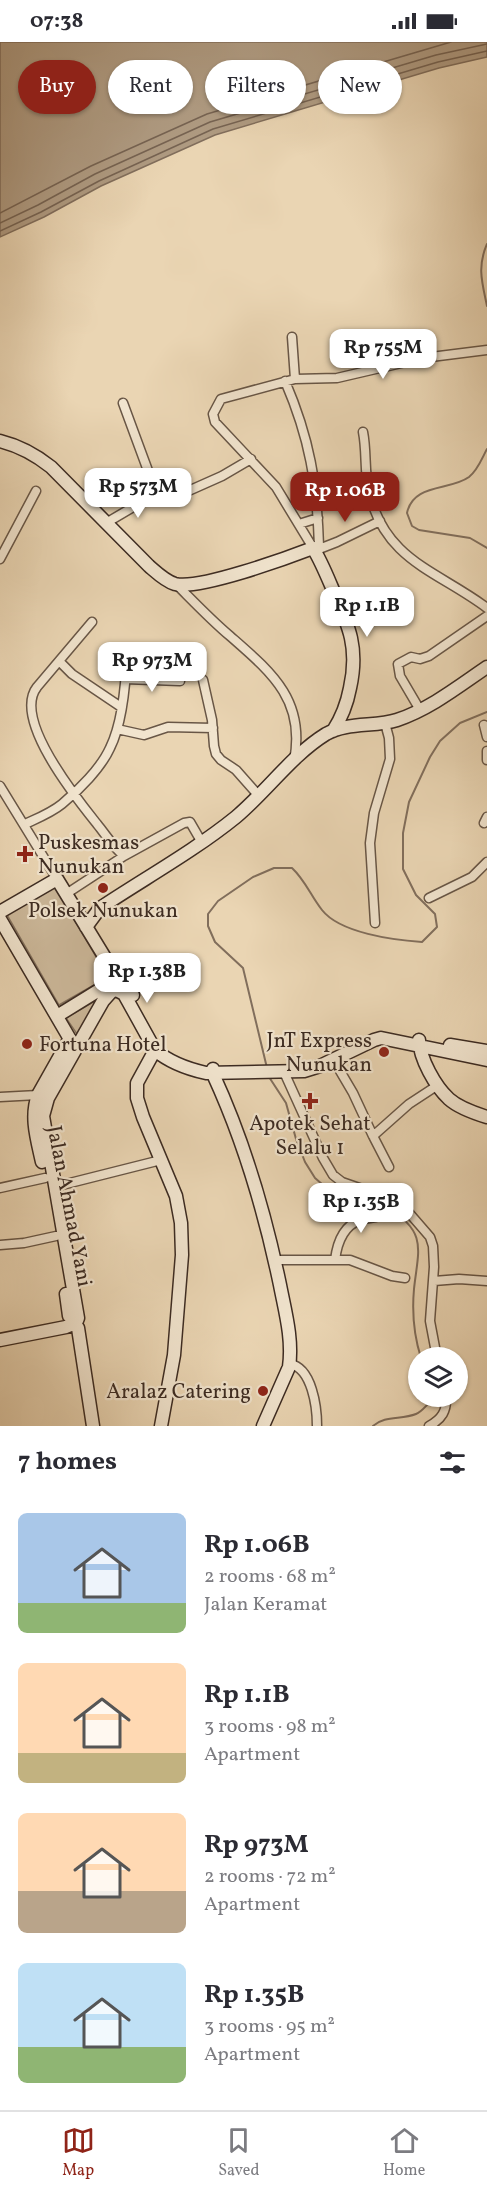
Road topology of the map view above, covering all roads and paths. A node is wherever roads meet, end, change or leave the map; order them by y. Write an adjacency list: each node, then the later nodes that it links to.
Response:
1 (292, 337): 3 (street)
2 (483, 350): 3 (street)
3 (295, 379): 4 (street)
4 (285, 381): 8 (street); 11 (street)
5 (123, 403): 10 (street)
6 (363, 432): 12 (street)
7 (0, 441): 13 (street)
8 (251, 459): 10 (street); 14 (street)
9 (36, 491): 16 (street)
10 (157, 493): 13 (street)
11 (318, 518): 14 (street); 15 (street)
12 (380, 521): 15 (street); 18 (street)
13 (106, 523): 17 (street)
14 (299, 524): 15 (street)
15 (316, 550): 17 (street); 33 (street)
16 (0, 559)
17 (176, 584): 37 (street)
18 (487, 609)
19 (487, 616): 28 (street)
20 (92, 622): 22 (street)
21 (127, 652): 24 (street)
22 (60, 662): 27 (street); 39 (street)
23 (487, 667): 28 (street)
24 (125, 679): 26 (street); 27 (street)
25 (203, 680): 31 (street)
26 (180, 681)
27 (121, 706): 32 (street)
28 (420, 710): 29 (street)
29 (385, 723): 33 (street); 52 (street)
30 (484, 725): 34 (street)
31 (213, 728): 32 (street); 40 (street)
32 (117, 729): 39 (street)
33 (333, 731): 37 (street)
34 (487, 737)
35 (487, 751): 36 (street)
36 (487, 760)
37 (294, 761): 40 (street)
38 (0, 786): 41 (street)
39 (73, 794): 41 (street); 43 (street)
40 (259, 795): 42 (street)
41 (25, 824): 45 (street)
42 (201, 841): 43 (street); 48 (street)
43 (124, 856): 46 (street)
44 (487, 862): 47 (street)
45 (57, 879): 46 (street); 49 (street)
46 (66, 894): 50 (street)
47 (429, 898)
48 (100, 908): 50 (street); 53 (street)
49 (0, 912)
50 (79, 915): 53 (street)
51 (0, 920): 55 (street)
52 (375, 923)
53 (86, 927): 54 (street)
54 (118, 979): 55 (street); 62 (street)
55 (57, 1016): 57 (street)
56 (419, 1043): 59 (street); 60 (street); 61 (street); 63 (street); 64 (street)
57 (73, 1045): 58 (street); 65 (street, Jalan Ahmad Yani); 71 (street, Jalan Ahmad Yani)
58 (155, 1050): 62 (street); 69 (street)
59 (487, 1051)
60 (333, 1059): 63 (street); 68 (street)
61 (487, 1060)
62 (213, 1070): 63 (street); 76 (street)
63 (280, 1070): 73 (street)
64 (438, 1085): 67 (street); 68 (street)
65 (38, 1095): 66 (street); 71 (street, Jalan Ahmad Yani)
66 (0, 1097)
67 (487, 1117)
68 (373, 1136): 70 (street)
69 (161, 1160): 71 (street); 89 (street)
70 (389, 1167)
71 (50, 1183): 72 (street); 74 (street, Jalan Ahmad Yani); 78 (street, Jalan Ahmad Yani)
72 (0, 1188)
73 (390, 1199): 77 (street); 80 (street)
74 (56, 1236): 75 (street); 78 (street, Jalan Ahmad Yani)
75 (0, 1245)
76 (275, 1260): 77 (street); 86 (street)
77 (335, 1260): 79 (street)
78 (65, 1261): 82 (street, Jalan Ahmad Yani)
79 (405, 1278)
80 (434, 1281): 81 (street); 85 (street)
81 (487, 1281)
82 (72, 1320): 83 (street); 84 (street); 88 (street, Jalan Ahmad Yani)
83 (0, 1332)
84 (0, 1340)
85 (435, 1347)
86 (290, 1364): 90 (street); 91 (street)
87 (445, 1407): 92 (street)
88 (93, 1426)
89 (161, 1426)
90 (263, 1426)
91 (317, 1426)
92 (429, 1426)

